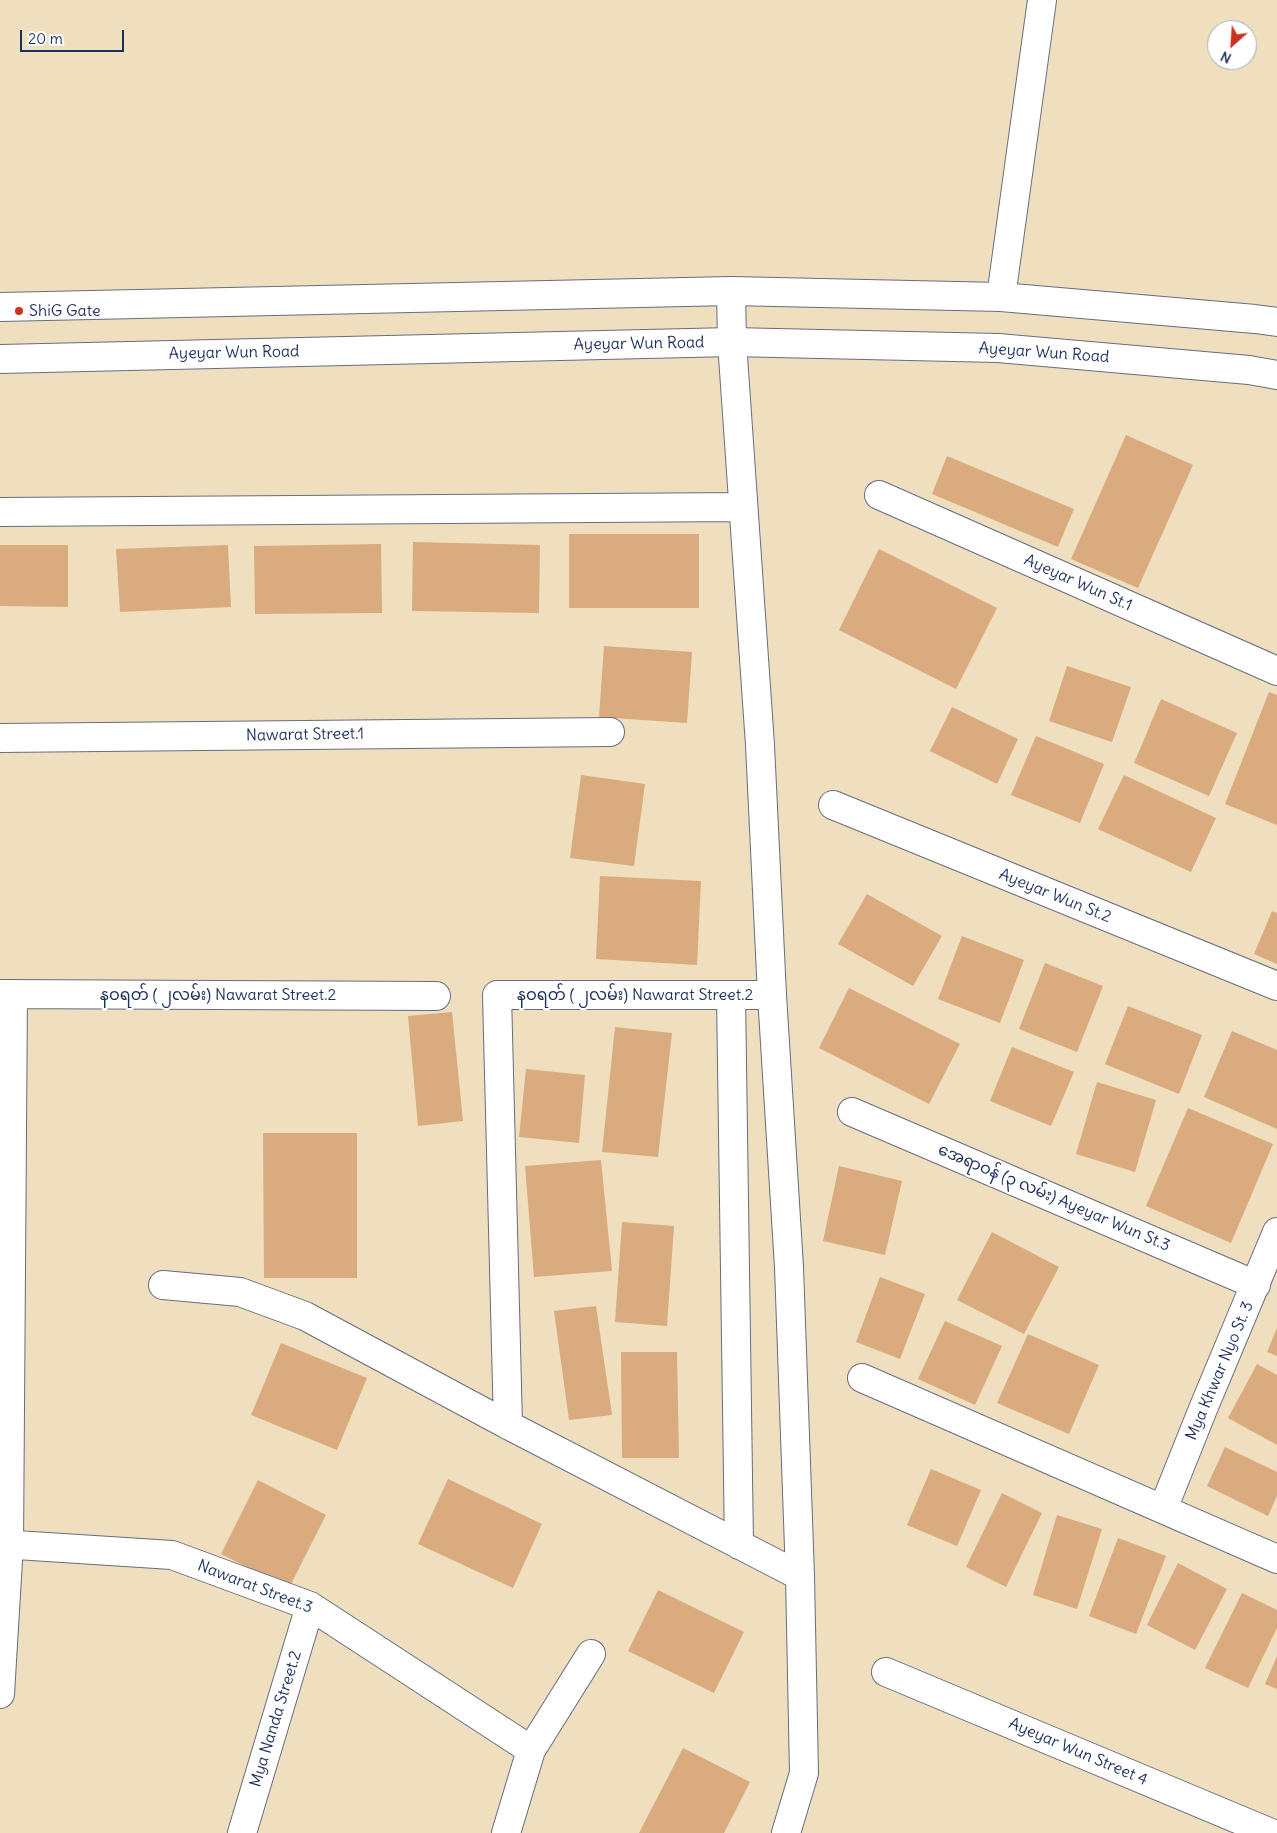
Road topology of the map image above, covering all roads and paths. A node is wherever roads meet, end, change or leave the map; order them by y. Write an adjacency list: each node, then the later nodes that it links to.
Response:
1 (1042, 0): 3 (street)
2 (731, 291): 3 (street); 4 (street); 6 (street)
3 (1001, 297): 5 (street)
4 (0, 307)
5 (1277, 322)
6 (732, 342): 7 (street, Ayeyar Wun Road); 8 (street, Ayeyar Wun Road); 10 (street)
7 (0, 359)
8 (1277, 375)
9 (878, 495): 12 (street, Ayeyar Wun St.1)
10 (742, 507): 11 (street); 19 (street)
11 (0, 512)
12 (1277, 671)
13 (610, 732): 14 (street, Nawarat Street.1)
14 (0, 738)
15 (833, 805): 16 (street, Ayeyar Wun St.2)
16 (1277, 986)
17 (7, 994): 20 (street, နဝရတ် ( ၂လမ်း) Nawarat Street.2); 28 (street)
18 (731, 995): 19 (street, နဝရတ် ( ၂လမ်း) Nawarat Street.2); 26 (street, နဝရတ် ( ၂လမ်း) Nawarat Street.2); 29 (street)
19 (772, 995): 31 (street)
20 (436, 996)
21 (852, 1112): 24 (street, အေရာဝန် (၃ လမ်း) Ayeyar Wun St.3)
22 (1277, 1232): 24 (street, Mya Khwar Nyo St. 3)
23 (163, 1285): 26 (street)
24 (1256, 1285): 27 (street, Mya Khwar Nyo St. 3)
25 (862, 1378): 27 (street)
26 (508, 1425): 29 (street)
27 (1163, 1509): 30 (street)
28 (4, 1544): 32 (street, Nawarat Street.3); 35 (street)
29 (739, 1545): 31 (street)
30 (1277, 1559)
31 (800, 1576): 39 (street)
32 (310, 1606): 36 (street, Nawarat Street.3); 37 (street, Mya Nanda Street.2)
33 (591, 1654): 36 (street)
34 (886, 1672): 40 (street, Ayeyar Wun Street 4)
35 (0, 1694)
36 (531, 1750): 38 (street)
37 (242, 1833)
38 (506, 1833)
39 (786, 1833)
40 (1271, 1833)

